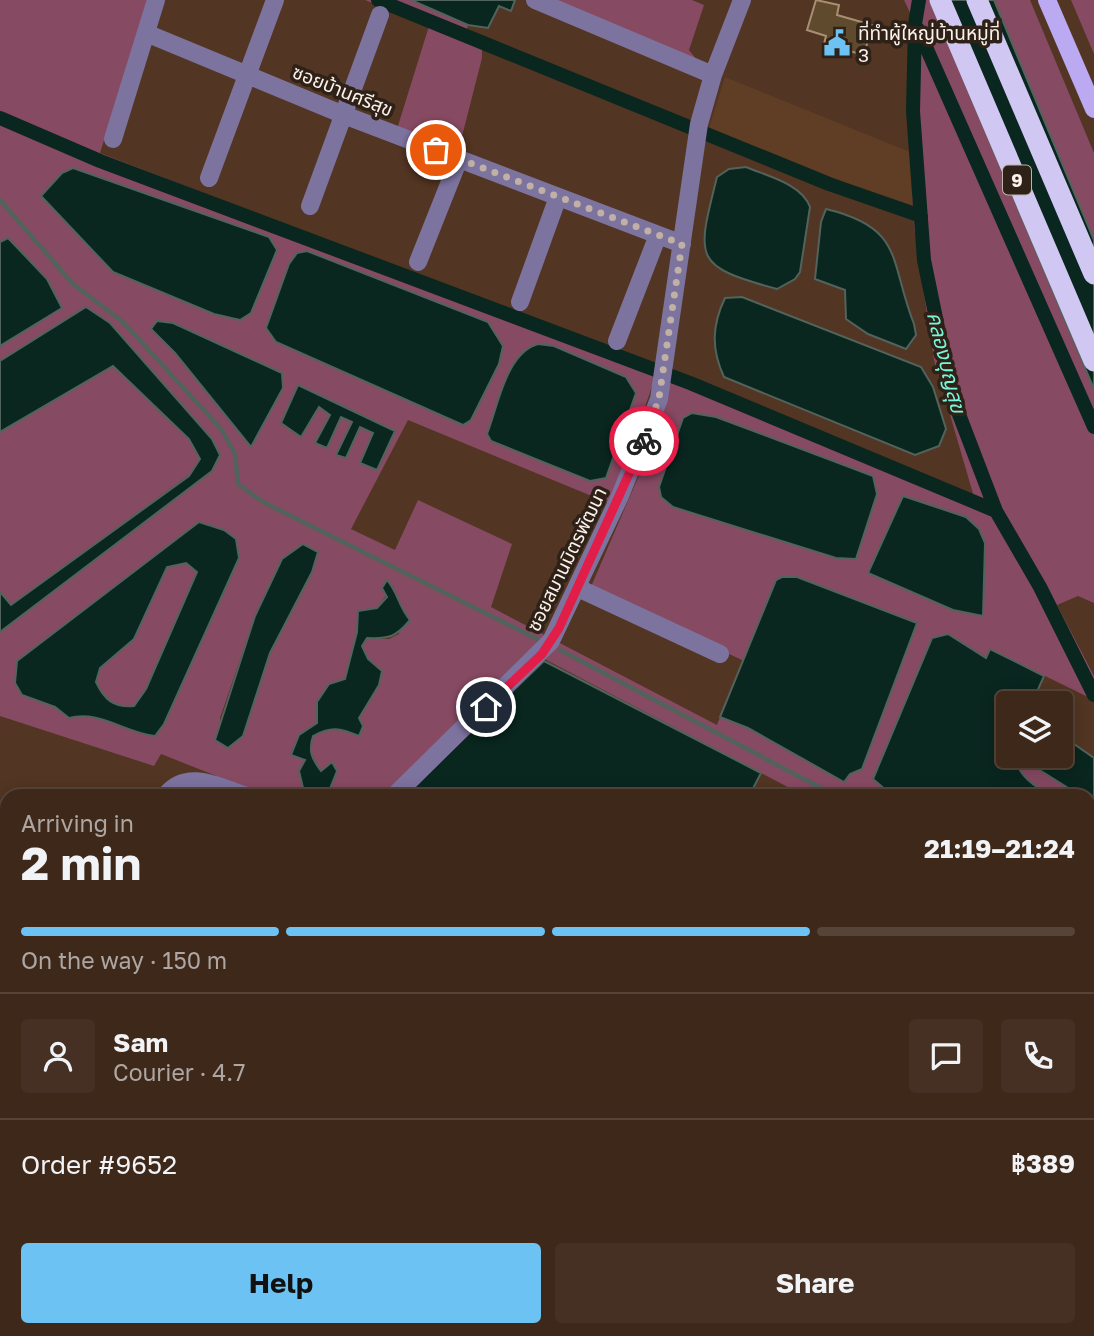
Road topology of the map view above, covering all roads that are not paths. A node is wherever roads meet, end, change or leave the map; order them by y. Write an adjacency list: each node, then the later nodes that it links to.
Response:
1 (156, 0): 9 (street)
2 (275, 0): 10 (street)
3 (535, 0): 11 (street)
4 (742, 0): 11 (street, ซอยสมานมิตรพัฒนา)
5 (940, 0): 25 (highway, 9)
6 (977, 0): 22 (highway, 9)
7 (1047, 0): 12 (main road)
8 (380, 15): 13 (street)
9 (146, 33): 10 (street, ซอยบ้านศรีสุข); 14 (street)
10 (249, 74): 13 (street, ซอยบ้านศรีสุข); 16 (street)
11 (713, 75): 20 (street, ซอยสมานมิตรพัฒนา)
12 (1094, 109)
13 (344, 115): 15 (street, ซอยบ้านศรีสุข); 18 (street)
14 (113, 139)
15 (459, 159): 17 (street, ซอยบ้านศรีสุข); 21 (street)
16 (209, 178)
17 (558, 197): 19 (street, ซอยบ้านศรีสุข); 23 (street)
18 (310, 206)
19 (659, 235): 20 (street, ซอยบ้านศรีสุข); 24 (street)
20 (682, 244): 26 (street, ซอยสมานมิตรพัฒนา)
21 (418, 262)
22 (1094, 274)
23 (520, 302)
24 (617, 341)
25 (1094, 361)
26 (578, 588): 27 (street); 30 (street, ซอยสมานมิตรพัฒนา)
27 (720, 654)
28 (173, 789): 29 (street)
29 (224, 789)
30 (401, 789)

